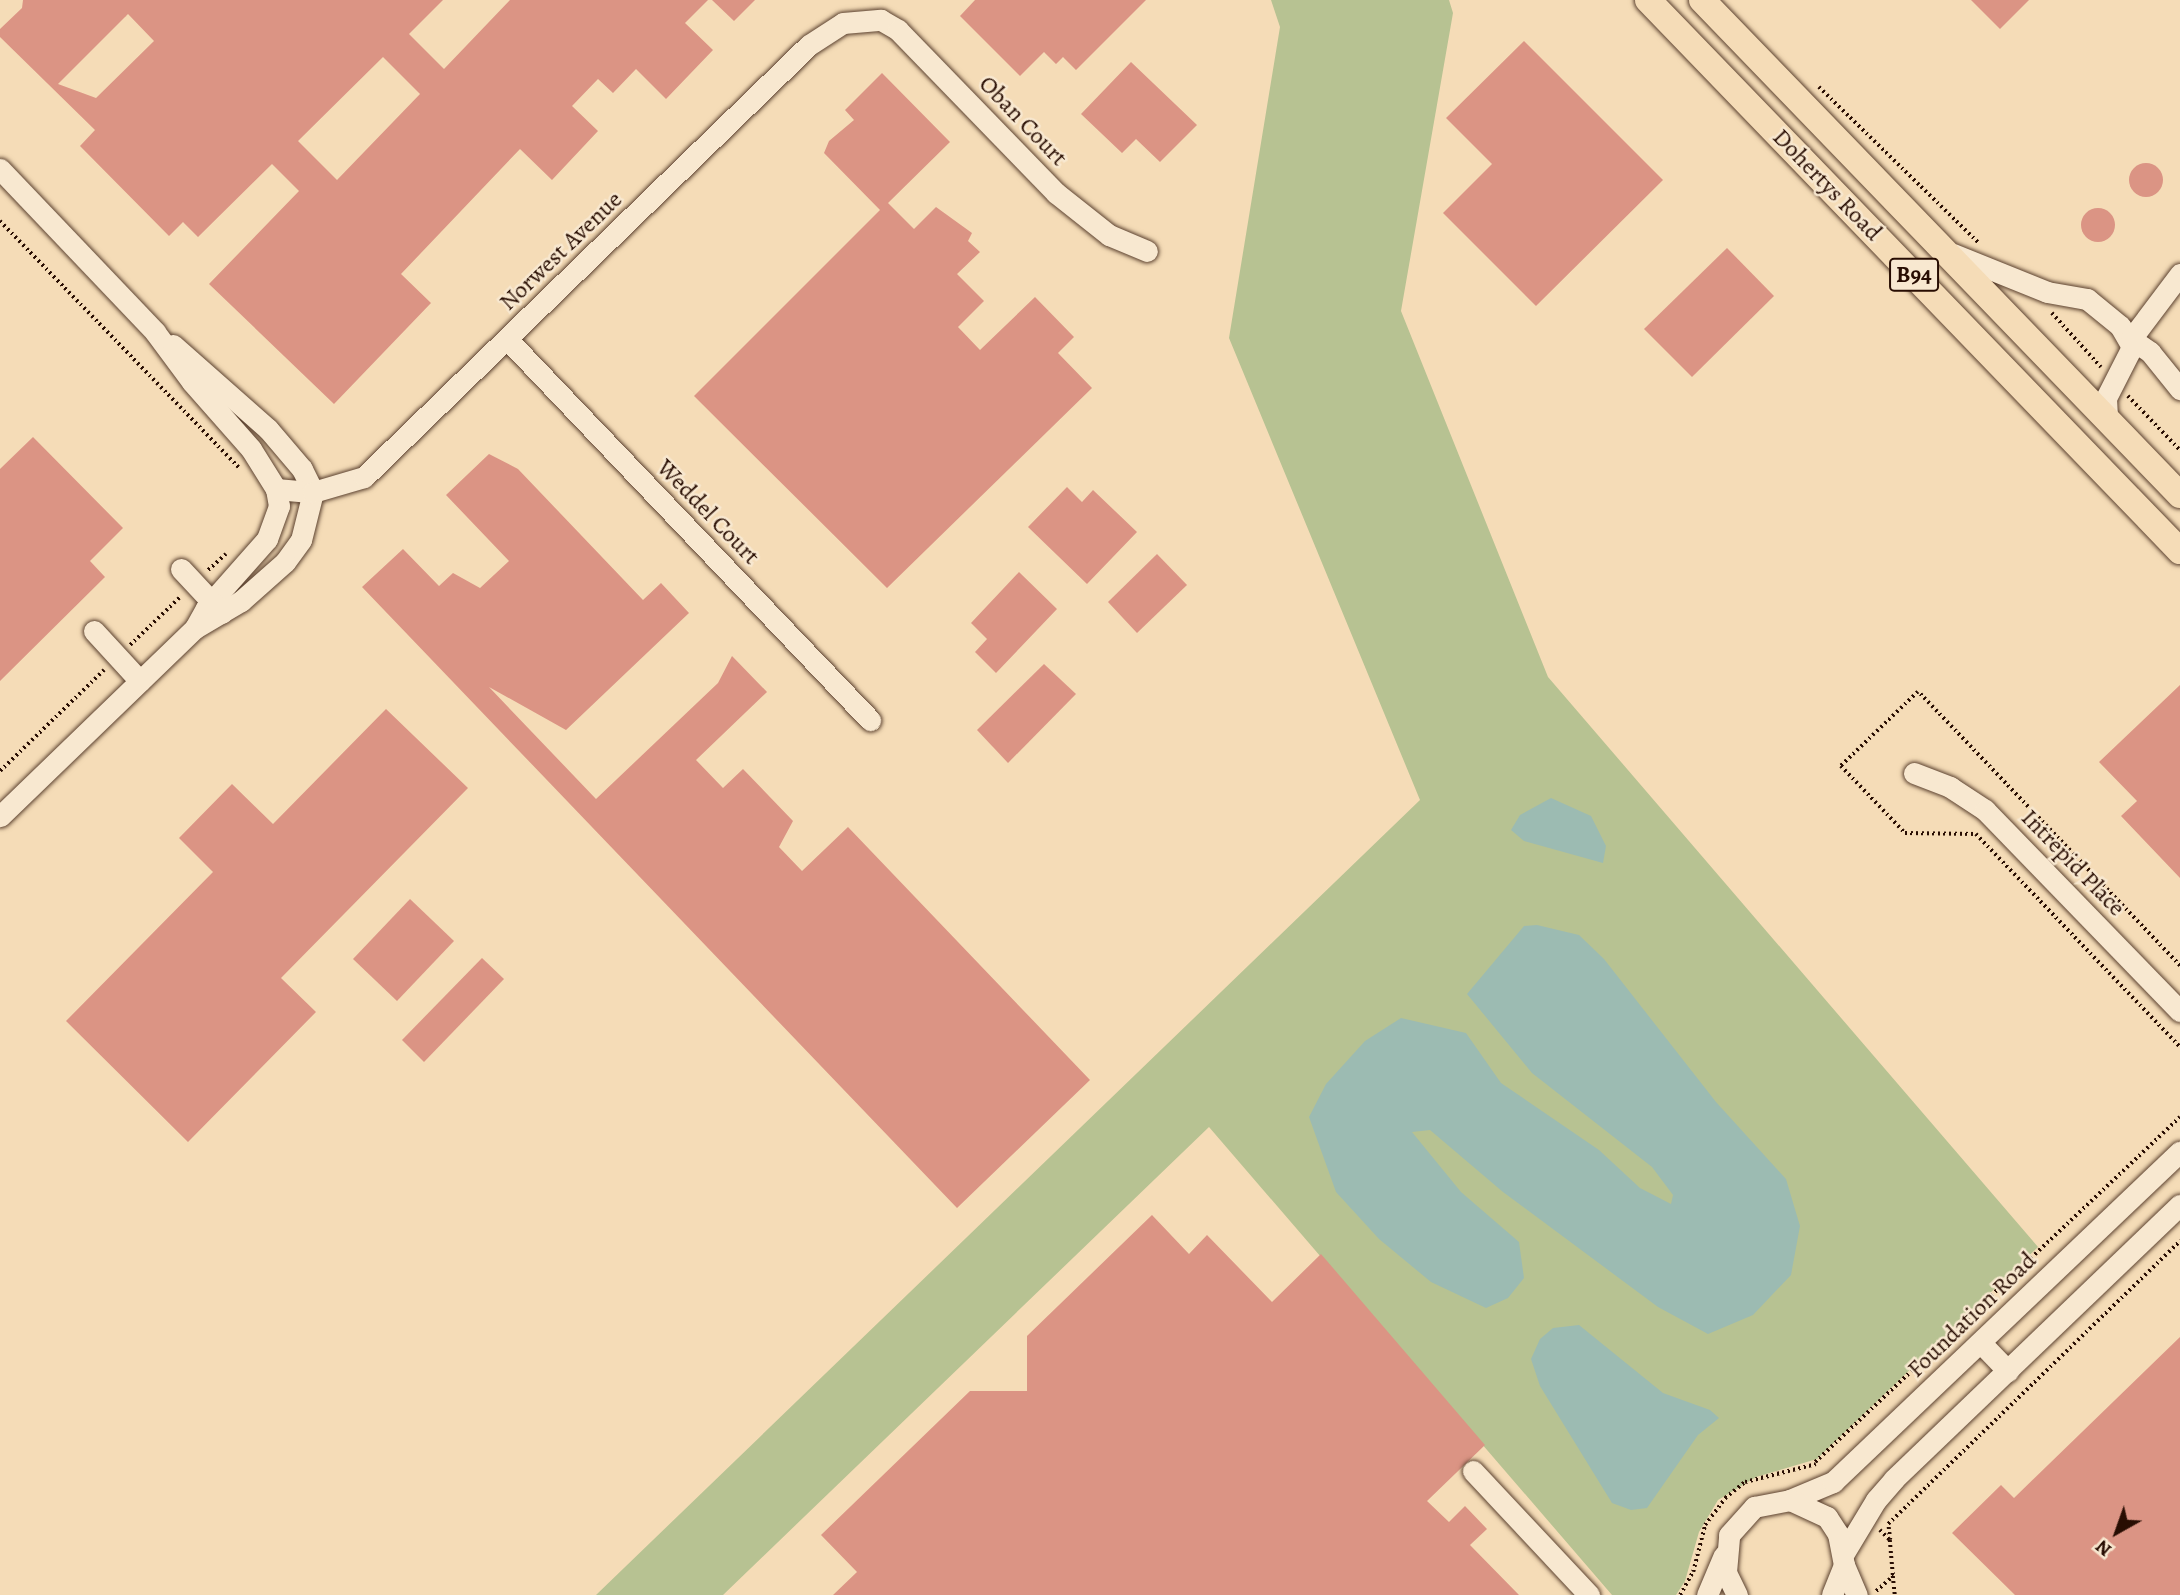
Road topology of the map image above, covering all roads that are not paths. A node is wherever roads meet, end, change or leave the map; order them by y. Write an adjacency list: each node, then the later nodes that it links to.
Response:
1 (1648, 0): 5 (main road, Dohertys Road / B94)
2 (1702, 0): 4 (main road, Dohertys Road / B94)
3 (869, 19): 8 (street, Oban Court); 12 (street, Norwest Avenue)
4 (1810, 95): 5 (main road); 7 (main road, Dohertys Road / B94)
5 (1776, 132): 20 (main road, Dohertys Road / B94)
6 (0, 169): 10 (street)
7 (1938, 246): 11 (street, Dohertys Road); 16 (main road, Dohertys Road / B94)
8 (1147, 251)
9 (2180, 274): 11 (street)
10 (155, 332): 17 (street); 18 (street)
11 (2131, 339): 13 (street, Dohertys Road); 14 (street)
12 (508, 340): 18 (street, Norwest Avenue); 25 (street, Weddel Court)
13 (2157, 365): 14 (street); 15 (street, Dohertys Road)
14 (2118, 372): 16 (street)
15 (2180, 389)
16 (2107, 421): 19 (main road, Dohertys Road / B94)
17 (276, 489): 18 (street, Norwest Avenue); 22 (street)
18 (313, 492): 22 (street)
19 (2180, 495)
20 (2180, 551)
21 (188, 576): 22 (street)
22 (217, 608): 24 (street)
23 (94, 631): 24 (street)
24 (141, 681): 27 (street)
25 (870, 720)
26 (1914, 773): 28 (street, Intrepid Place)
27 (0, 816)
28 (2180, 1011)
29 (2180, 1152): 31 (street, Foundation Road)
30 (2180, 1205): 32 (street)
31 (1981, 1343): 32 (street); 34 (street, Foundation Road)
32 (2008, 1371): 36 (street)
33 (1473, 1471): 37 (street)
34 (1790, 1500): 35 (street, Foundation Road); 36 (street)
35 (1725, 1553): 38 (street); 39 (street)
36 (1844, 1559): 40 (street); 41 (street)
37 (1589, 1595)
38 (1707, 1595)
39 (1737, 1595)
40 (1832, 1595)
41 (1857, 1595)

